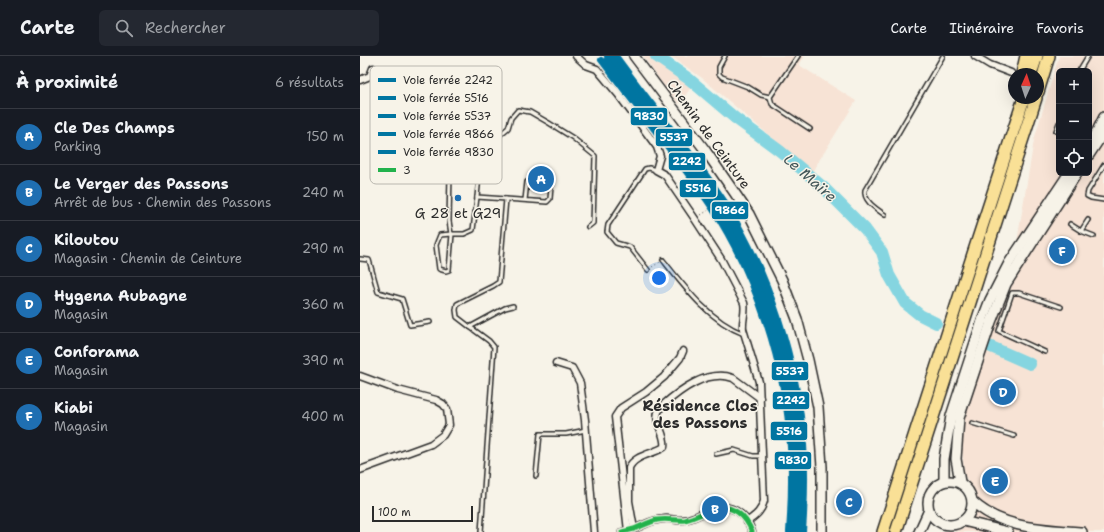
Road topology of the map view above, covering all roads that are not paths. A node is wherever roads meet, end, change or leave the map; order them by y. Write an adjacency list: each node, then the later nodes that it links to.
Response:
1 (576, 56): 29 (street)
2 (634, 56): 77 (main road, Chemin de Ceinture)
3 (725, 56): 18 (lane)
4 (798, 56): 18 (lane)
5 (942, 56): 38 (lane)
6 (975, 56): 14 (street)
7 (1026, 56): 11 (highway)
8 (1037, 56): 12 (highway)
9 (1049, 56): 15 (highway)
10 (1088, 56): 13 (lane)
11 (1020, 68)
12 (1033, 68)
13 (1081, 68)
14 (1008, 70)
15 (1044, 72)
16 (370, 76): 17 (street)
17 (360, 80)
18 (770, 97): 23 (lane)
19 (1014, 104): 45 (highway)
20 (1022, 104): 45 (highway)
21 (1034, 104): 79 (highway)
22 (1104, 117): 26 (main road)
23 (810, 129)
24 (1104, 132): 27 (main road)
25 (502, 133): 41 (lane)
26 (1091, 140)
27 (1092, 150)
28 (1104, 165): 37 (lane)
29 (656, 170): 48 (lane); 53 (street)
30 (1067, 176): 66 (main road)
31 (1075, 176): 67 (main road)
32 (450, 184): 43 (lane)
33 (478, 184): 34 (lane)
34 (477, 197): 35 (lane); 43 (lane)
35 (506, 199): 36 (lane); 52 (lane)
36 (525, 200): 36 (lane)
37 (1104, 200)
38 (885, 215)
39 (1088, 220): 42 (lane)
40 (1070, 224): 42 (lane)
41 (588, 227)
42 (1082, 231): 44 (lane)
43 (452, 234): 43 (lane)
44 (1094, 236)
45 (974, 251): 78 (highway)
46 (360, 259): 51 (lane)
47 (663, 260): 53 (lane)
48 (648, 270)
49 (513, 306): 52 (lane)
50 (1061, 307): 55 (lane)
51 (430, 322)
52 (470, 328): 74 (lane)
53 (744, 334): 58 (street)
54 (683, 351): 73 (street)
55 (1045, 352)
56 (556, 363): 60 (street)
57 (360, 376): 64 (street)
58 (760, 398): 63 (street); 73 (street)
59 (972, 423): 61 (lane)
60 (586, 430): 65 (lane); 75 (street)
61 (1014, 436)
62 (716, 454): 63 (lane)
63 (763, 456): 71 (street)
64 (360, 470)
65 (536, 476)
66 (944, 481): 67 (main road); 69 (main road)
67 (960, 482): 68 (main road)
68 (972, 501): 70 (main road); 83 (main road)
69 (929, 510): 72 (main road); 80 (main road)
70 (963, 521): 72 (main road); 82 (main road)
71 (747, 522): 73 (street); 76 (street)
72 (945, 525): 81 (main road)
73 (630, 531)
74 (481, 532)
75 (594, 532)
76 (752, 532)
77 (822, 532)
78 (884, 532)
79 (896, 532)
80 (919, 532)
81 (939, 532)
82 (1008, 532)
83 (1082, 532)

